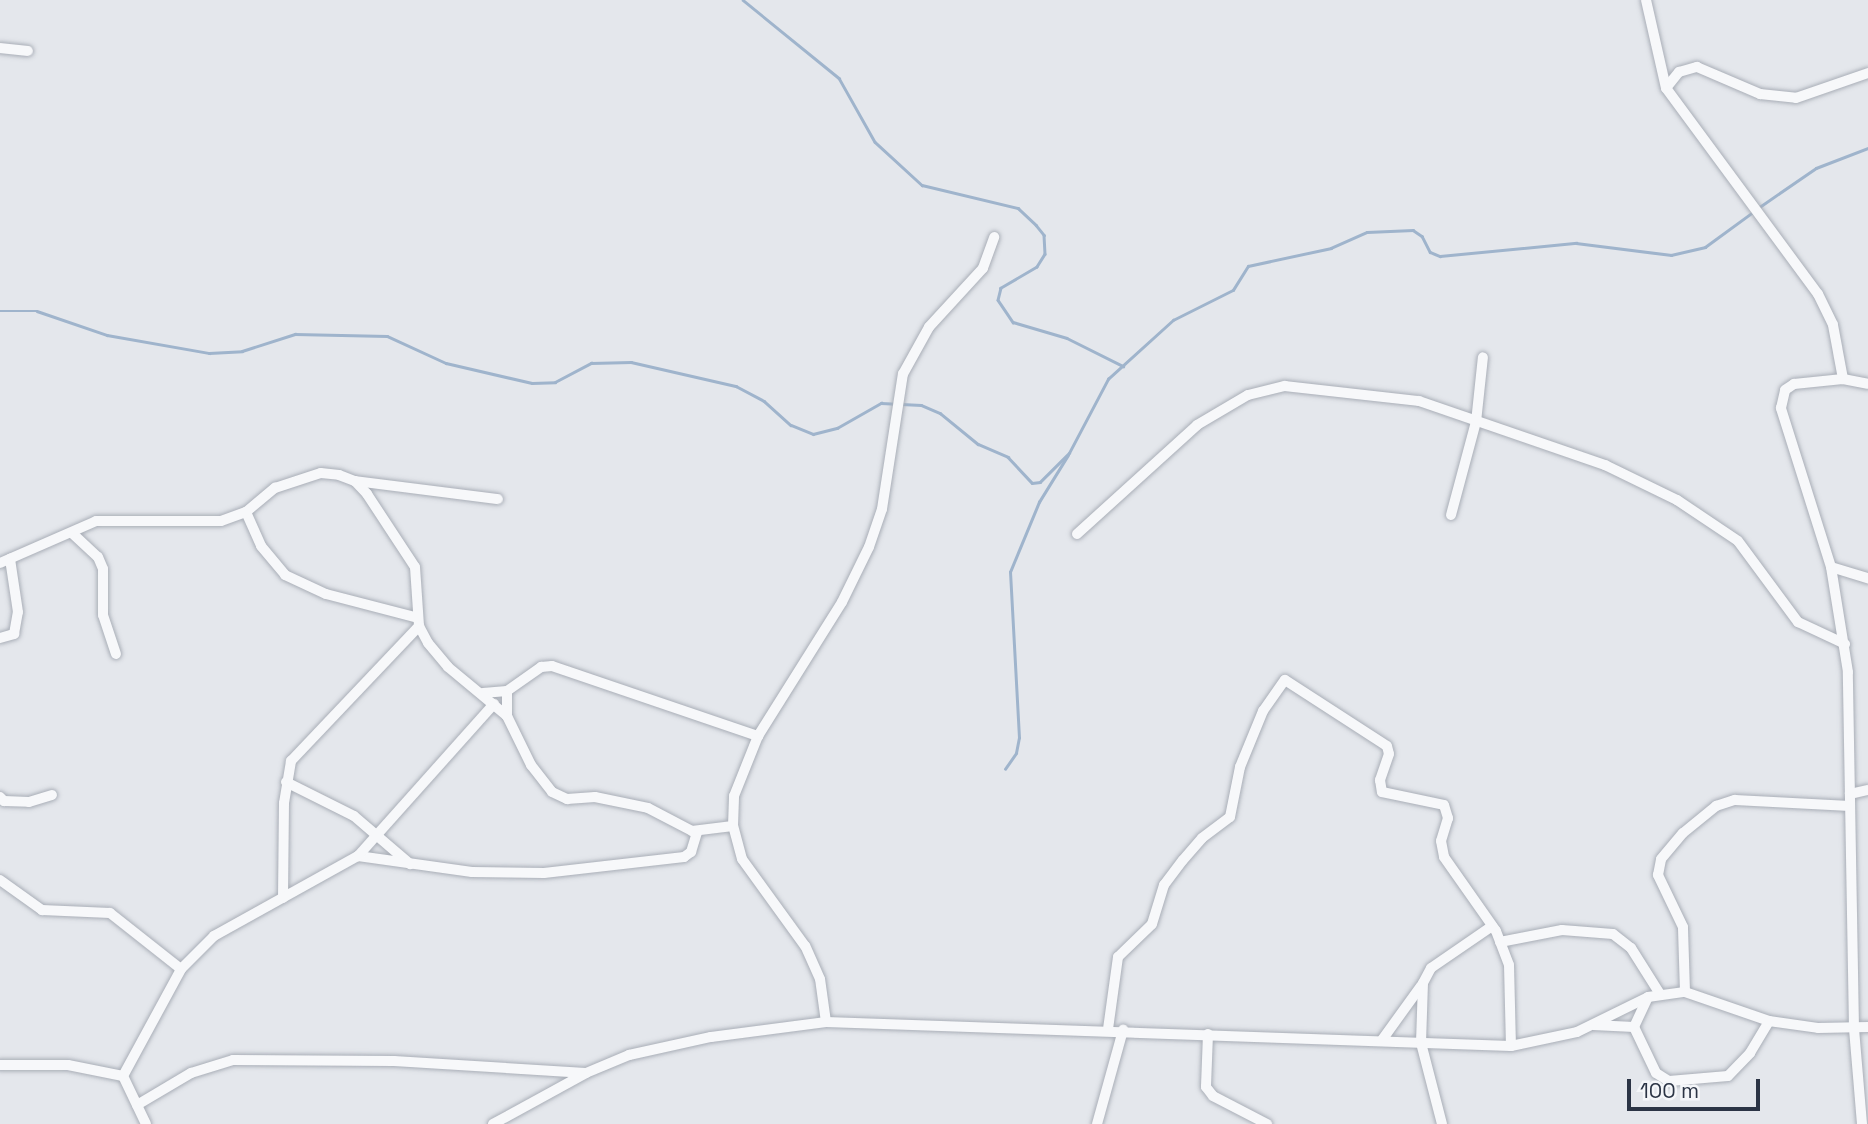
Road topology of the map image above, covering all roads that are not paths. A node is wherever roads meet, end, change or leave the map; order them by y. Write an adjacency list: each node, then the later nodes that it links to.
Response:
1 (1646, 0): 5 (street)
2 (0, 48): 3 (street)
3 (28, 51)
4 (1868, 73): 5 (street)
5 (1666, 88): 8 (street)
6 (994, 237): 28 (street)
7 (1483, 357): 10 (street)
8 (1843, 379): 9 (street); 18 (street)
9 (1868, 384)
10 (1476, 422): 14 (street); 16 (street); 22 (street)
11 (355, 481): 12 (street); 13 (street); 20 (street)
12 (498, 499)
13 (246, 512): 15 (street); 20 (street)
14 (1451, 515)
15 (72, 533): 17 (street); 23 (street)
16 (1077, 534)
17 (5, 561): 21 (street)
18 (1831, 567): 19 (street); 22 (street)
19 (1868, 578)
20 (418, 622): 25 (street); 29 (street)
21 (0, 638)
22 (1845, 644): 31 (street)
23 (116, 654)
24 (507, 691): 25 (street); 27 (street); 28 (street)
25 (483, 693): 26 (street)
26 (494, 704): 27 (street); 37 (street)
27 (507, 716): 36 (street)
28 (758, 736): 35 (street)
29 (286, 782): 37 (street); 41 (street)
30 (1868, 790): 31 (street)
31 (1850, 794): 34 (street)
32 (52, 795): 33 (street)
33 (0, 797)
34 (1850, 806): 46 (street); 54 (street)
35 (733, 825): 36 (street); 50 (street)
36 (697, 832): 39 (street)
37 (376, 834): 38 (street); 39 (street)
38 (358, 856): 39 (street); 41 (street)
39 (411, 865)
40 (0, 880): 44 (street)
41 (283, 898): 44 (street)
42 (1492, 926): 43 (street); 45 (street); 55 (street)
43 (1500, 942): 47 (street); 60 (street)
44 (181, 969): 63 (street)
45 (1423, 983): 58 (street); 59 (street)
46 (1685, 992): 47 (street); 49 (street)
47 (1660, 993): 48 (street)
48 (1648, 996): 51 (street); 52 (street)
49 (1769, 1021): 52 (street); 54 (street)
50 (826, 1023): 55 (street); 62 (street)
51 (1592, 1025): 52 (street); 60 (street)
52 (1634, 1027)
53 (1868, 1027): 54 (street)
54 (1854, 1028): 70 (street)
55 (1108, 1029): 56 (street)
56 (1123, 1030): 57 (street); 67 (street)
57 (1208, 1034): 58 (street); 68 (street)
58 (1382, 1040): 59 (street)
59 (1421, 1043): 60 (street); 69 (street)
60 (1511, 1046)
61 (0, 1065): 63 (street)
62 (586, 1073): 64 (street); 66 (street)
63 (123, 1076): 64 (street)
64 (137, 1105): 65 (street)
65 (146, 1124)
66 (493, 1124)
67 (1097, 1124)
68 (1267, 1124)
69 (1442, 1124)
70 (1862, 1124)

